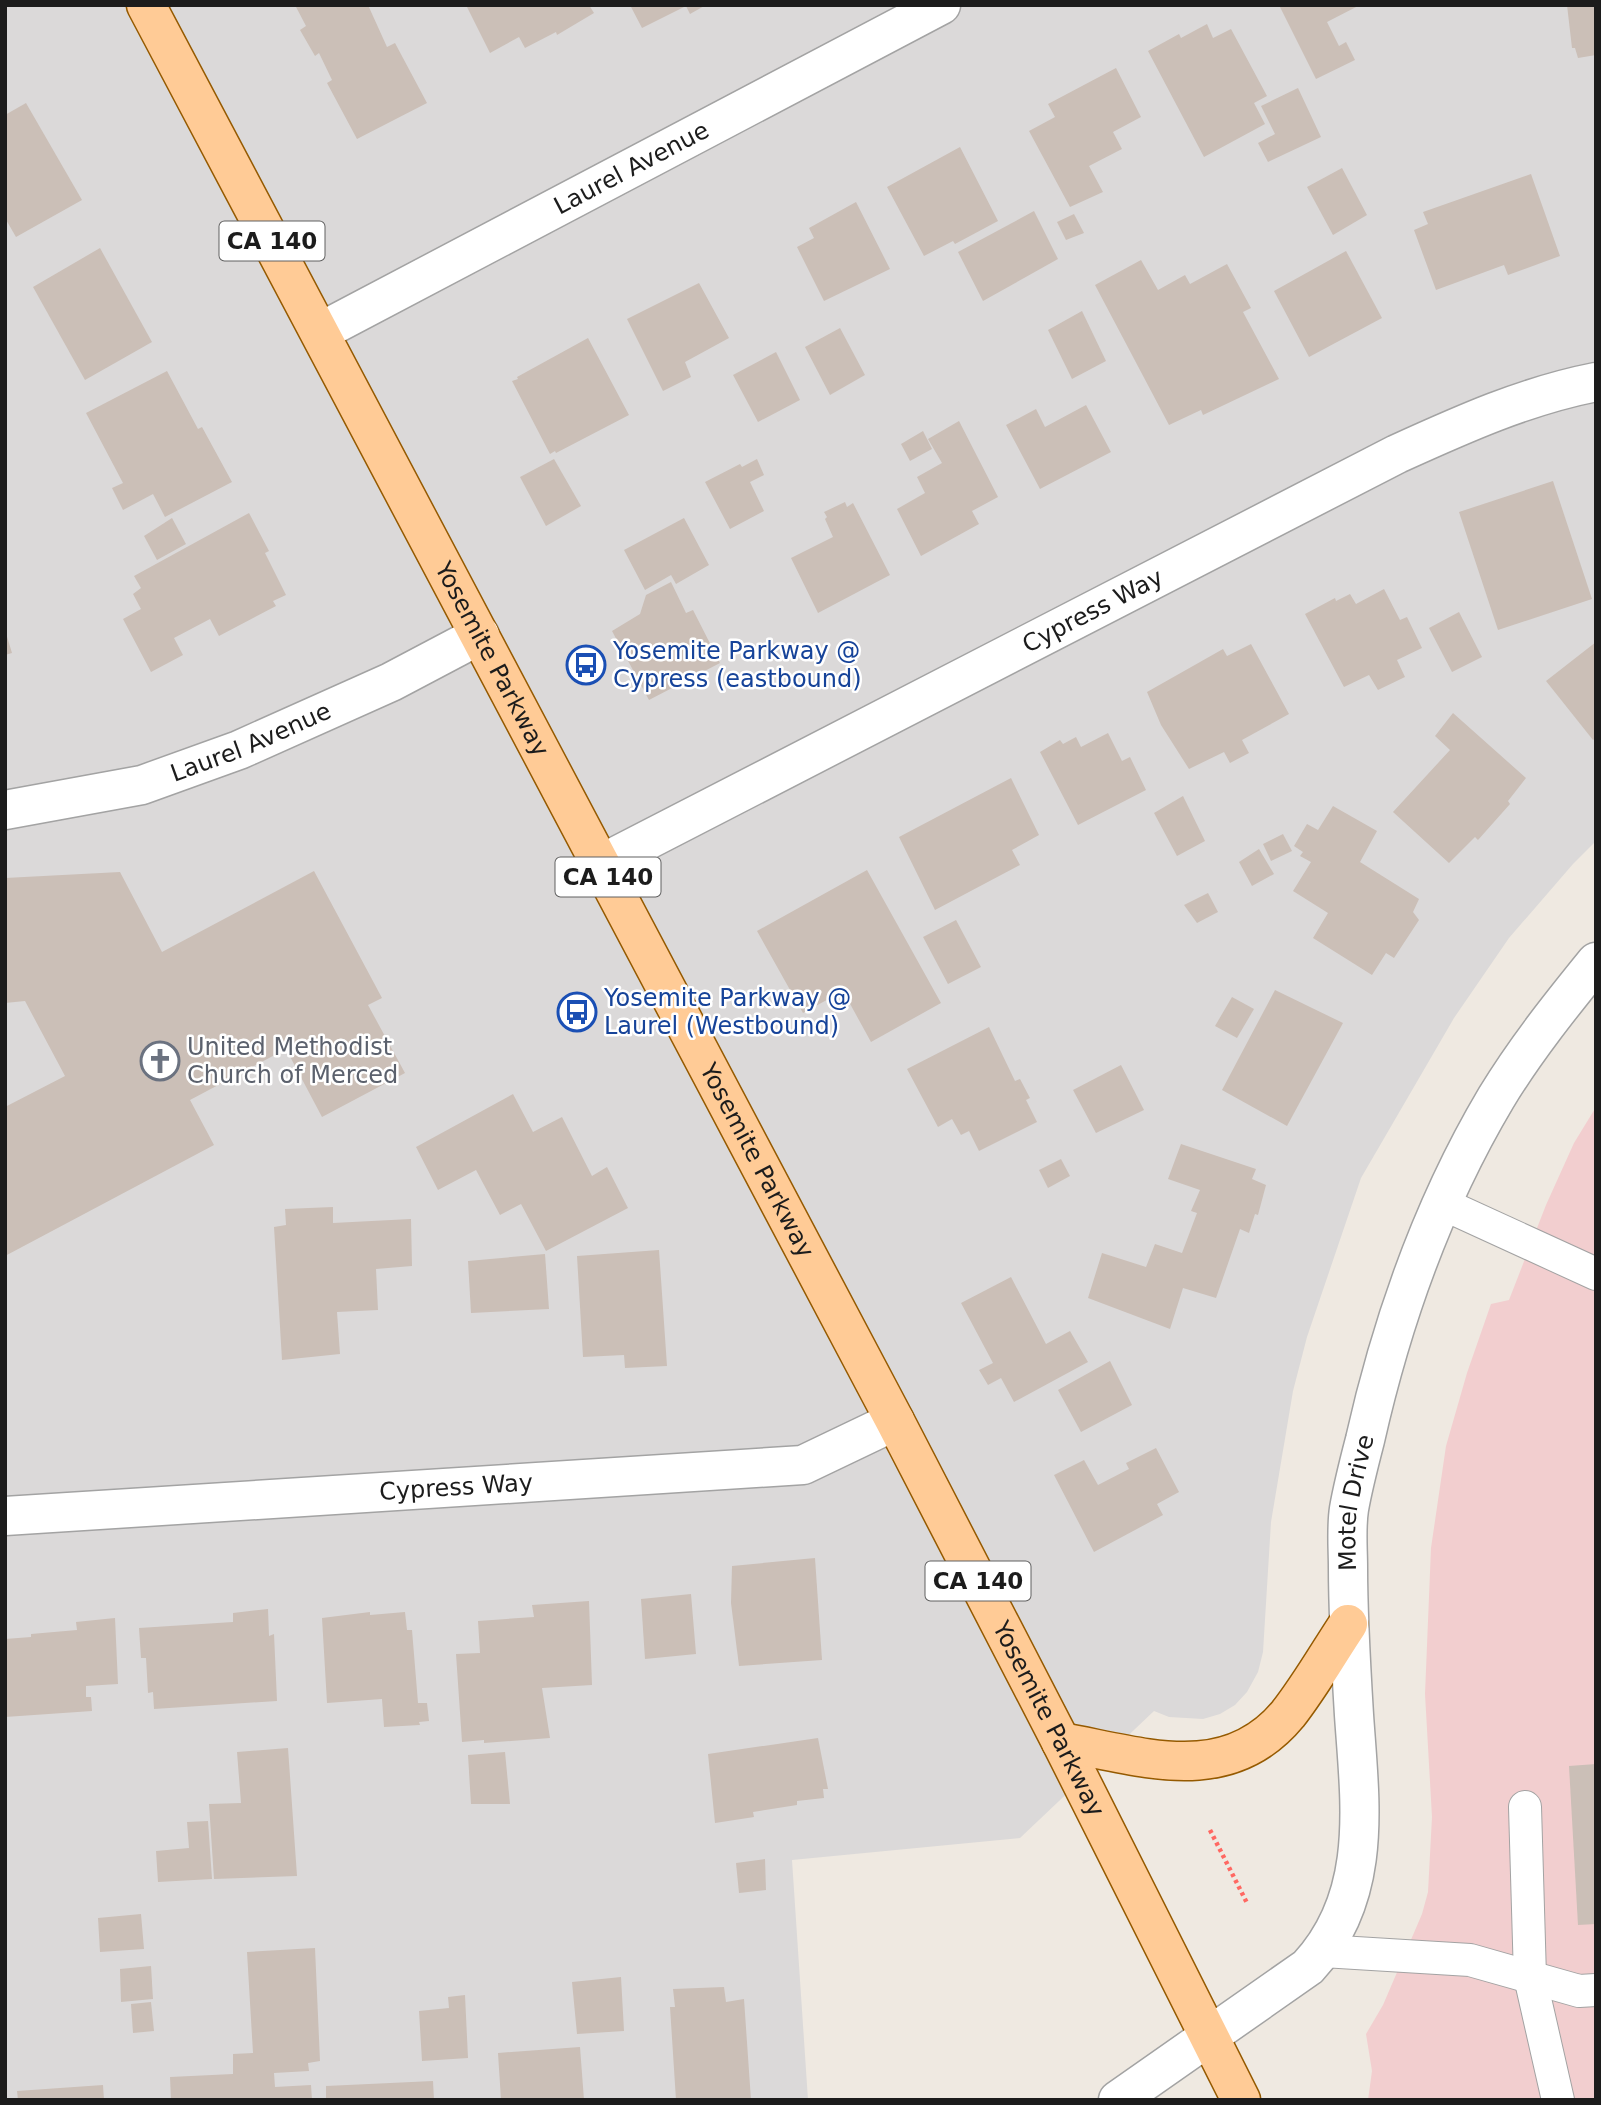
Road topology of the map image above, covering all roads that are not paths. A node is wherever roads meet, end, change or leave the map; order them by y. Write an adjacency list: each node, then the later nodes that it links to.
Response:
1 (146, 5): 3 (main road, Yosemite Parkway / CA 140)
2 (941, 5): 3 (street, Laurel Avenue)
3 (320, 332): 5 (main road, Yosemite Parkway / CA 140)
4 (1596, 382): 7 (street, Cypress Way)
5 (480, 635): 6 (street, Laurel Avenue); 7 (main road, Yosemite Parkway / CA 140)
6 (5, 810)
7 (601, 864): 11 (main road, Yosemite Parkway / CA 140)
8 (1596, 962): 9 (street, Motel Drive)
9 (1441, 1203): 10 (lane); 13 (street, Motel Drive)
10 (1596, 1274)
11 (895, 1421): 12 (street, Cypress Way); 14 (main road, Yosemite Parkway / CA 140)
12 (5, 1516)
13 (1348, 1624): 14 (main road); 16 (street, Motel Drive)
14 (1061, 1742): 19 (main road, Yosemite Parkway / CA 140)
15 (1524, 1807): 17 (lane)
16 (1323, 1951): 17 (lane); 19 (street, Motel Drive)
17 (1530, 1977): 18 (lane); 22 (lane)
18 (1596, 1990)
19 (1209, 2036): 20 (street, Motel Drive); 21 (main road, Yosemite Parkway / CA 140)
20 (1118, 2100)
21 (1241, 2100)
22 (1558, 2100)

